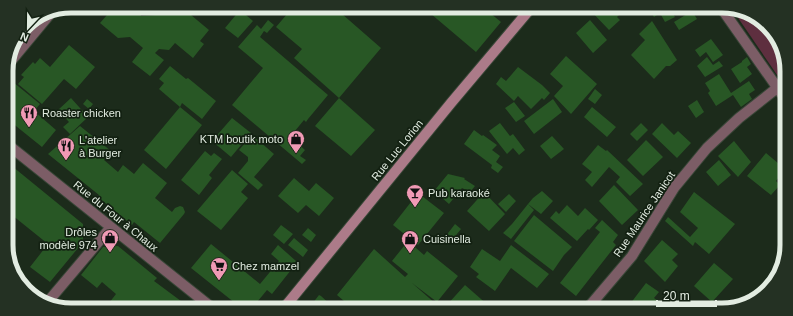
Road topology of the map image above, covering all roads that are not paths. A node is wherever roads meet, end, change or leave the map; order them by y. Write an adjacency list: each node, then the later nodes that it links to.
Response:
1 (527, 13): 11 (street, Rue Luc Lorion)
2 (725, 13): 5 (street)
3 (46, 19): 4 (street)
4 (15, 56)
5 (777, 88): 6 (street); 12 (street, Rue Maurice Janicot)
6 (780, 92)
7 (13, 149): 8 (street, Rue du Four à Chaux)
8 (111, 227): 9 (street); 10 (street, Rue du Four à Chaux)
9 (50, 299)
10 (206, 303)
11 (288, 303)
12 (592, 303)

